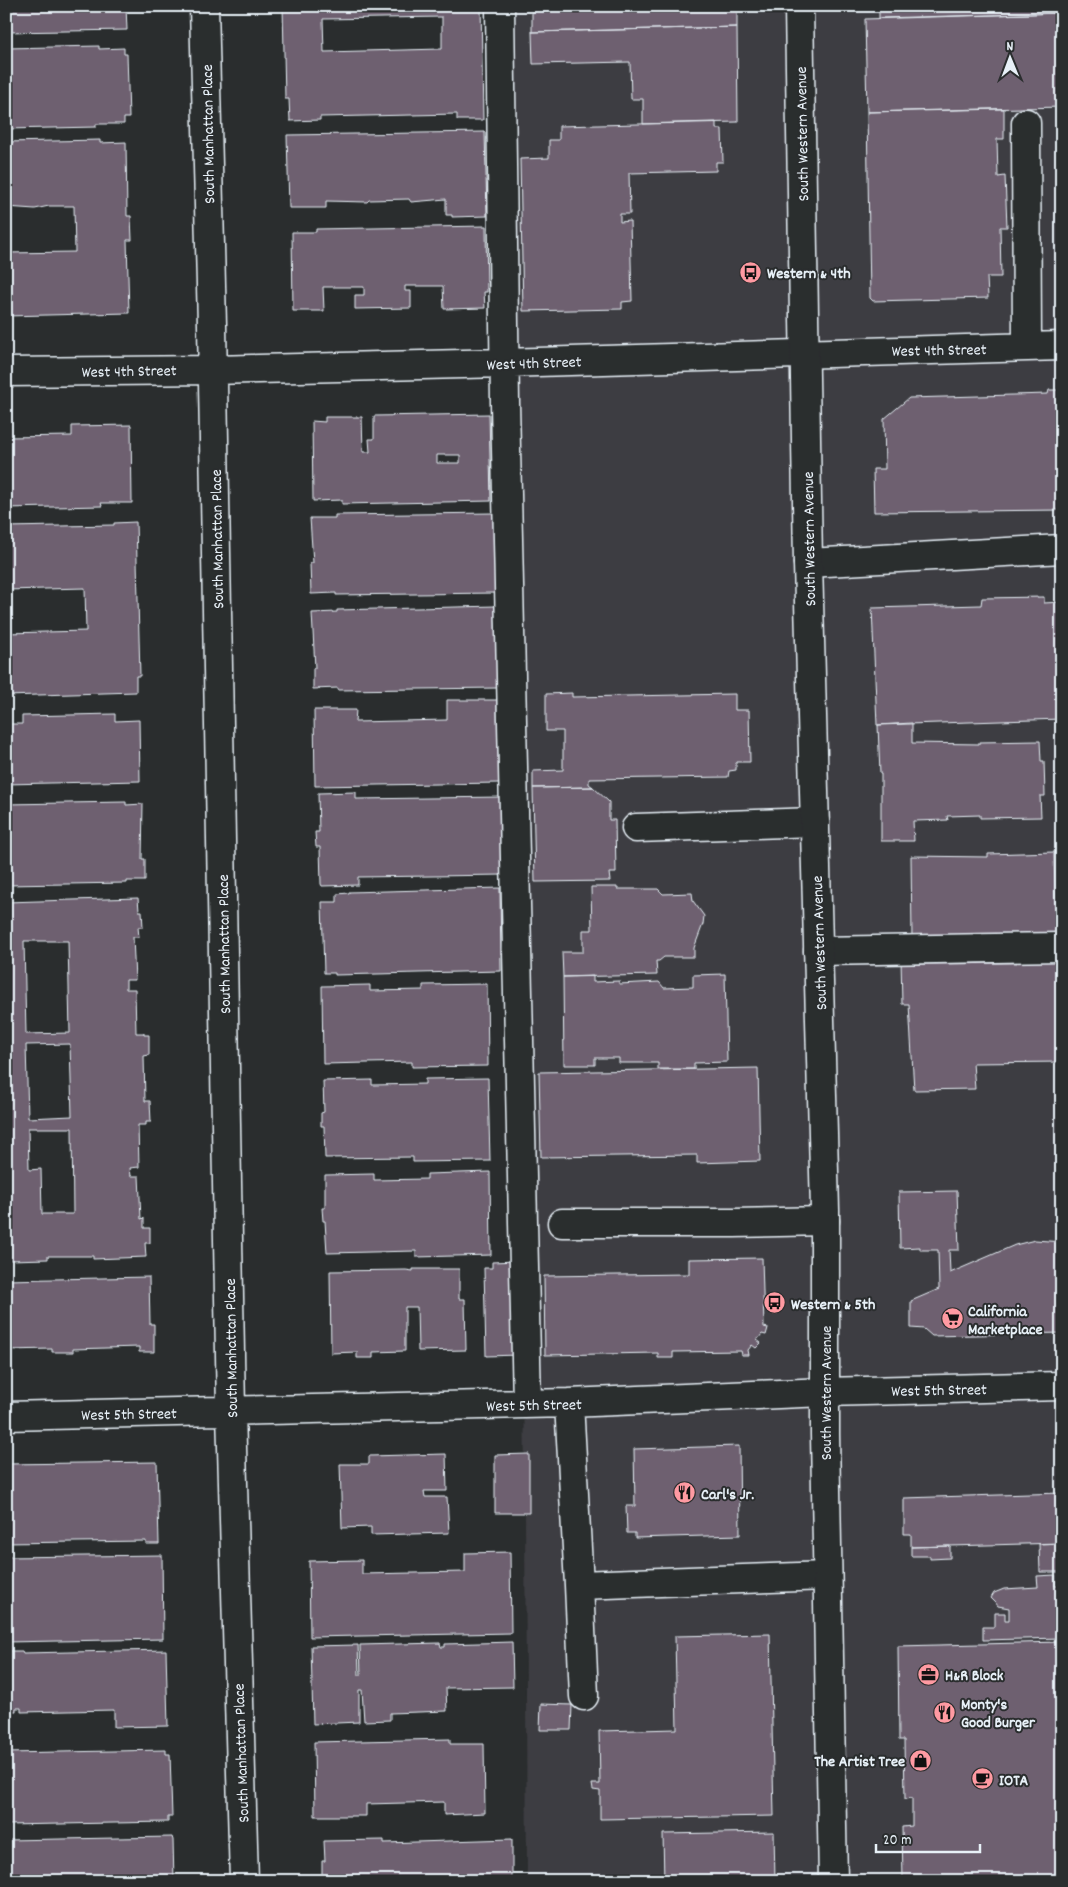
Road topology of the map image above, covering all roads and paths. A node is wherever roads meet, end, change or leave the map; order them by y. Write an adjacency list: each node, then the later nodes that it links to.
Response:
1 (204, 6): 9 (street, South Manhattan Place)
2 (500, 6): 8 (street)
3 (799, 6): 7 (street, South Western Avenue)
4 (1026, 123): 6 (street)
5 (1062, 346): 6 (street, West 4th Street)
6 (1027, 347): 7 (street, West 4th Street)
7 (804, 353): 8 (street, West 4th Street); 12 (street, South Western Avenue)
8 (504, 363): 9 (street, West 4th Street); 21 (street)
9 (212, 370): 10 (street, West 4th Street); 23 (street, South Manhattan Place)
10 (6, 372)
11 (1062, 549): 12 (street)
12 (808, 563): 13 (street, South Western Avenue)
13 (815, 822): 14 (street); 16 (street, South Western Avenue)
14 (636, 828)
15 (1062, 947): 16 (street)
16 (818, 951): 17 (street, South Western Avenue)
17 (825, 1221): 18 (street); 20 (street, South Western Avenue)
18 (562, 1223)
19 (1062, 1386): 20 (street, West 5th Street)
20 (825, 1392): 22 (street, West 5th Street); 25 (street, South Western Avenue)
21 (527, 1404): 22 (street, West 5th Street); 23 (street, West 5th Street)
22 (569, 1404): 26 (street)
23 (231, 1411): 24 (street, West 5th Street); 28 (street, South Manhattan Place)
24 (6, 1416)
25 (827, 1576): 26 (street); 29 (street, South Western Avenue)
26 (579, 1585): 27 (street)
27 (584, 1696)
28 (244, 1881)
29 (833, 1881)

